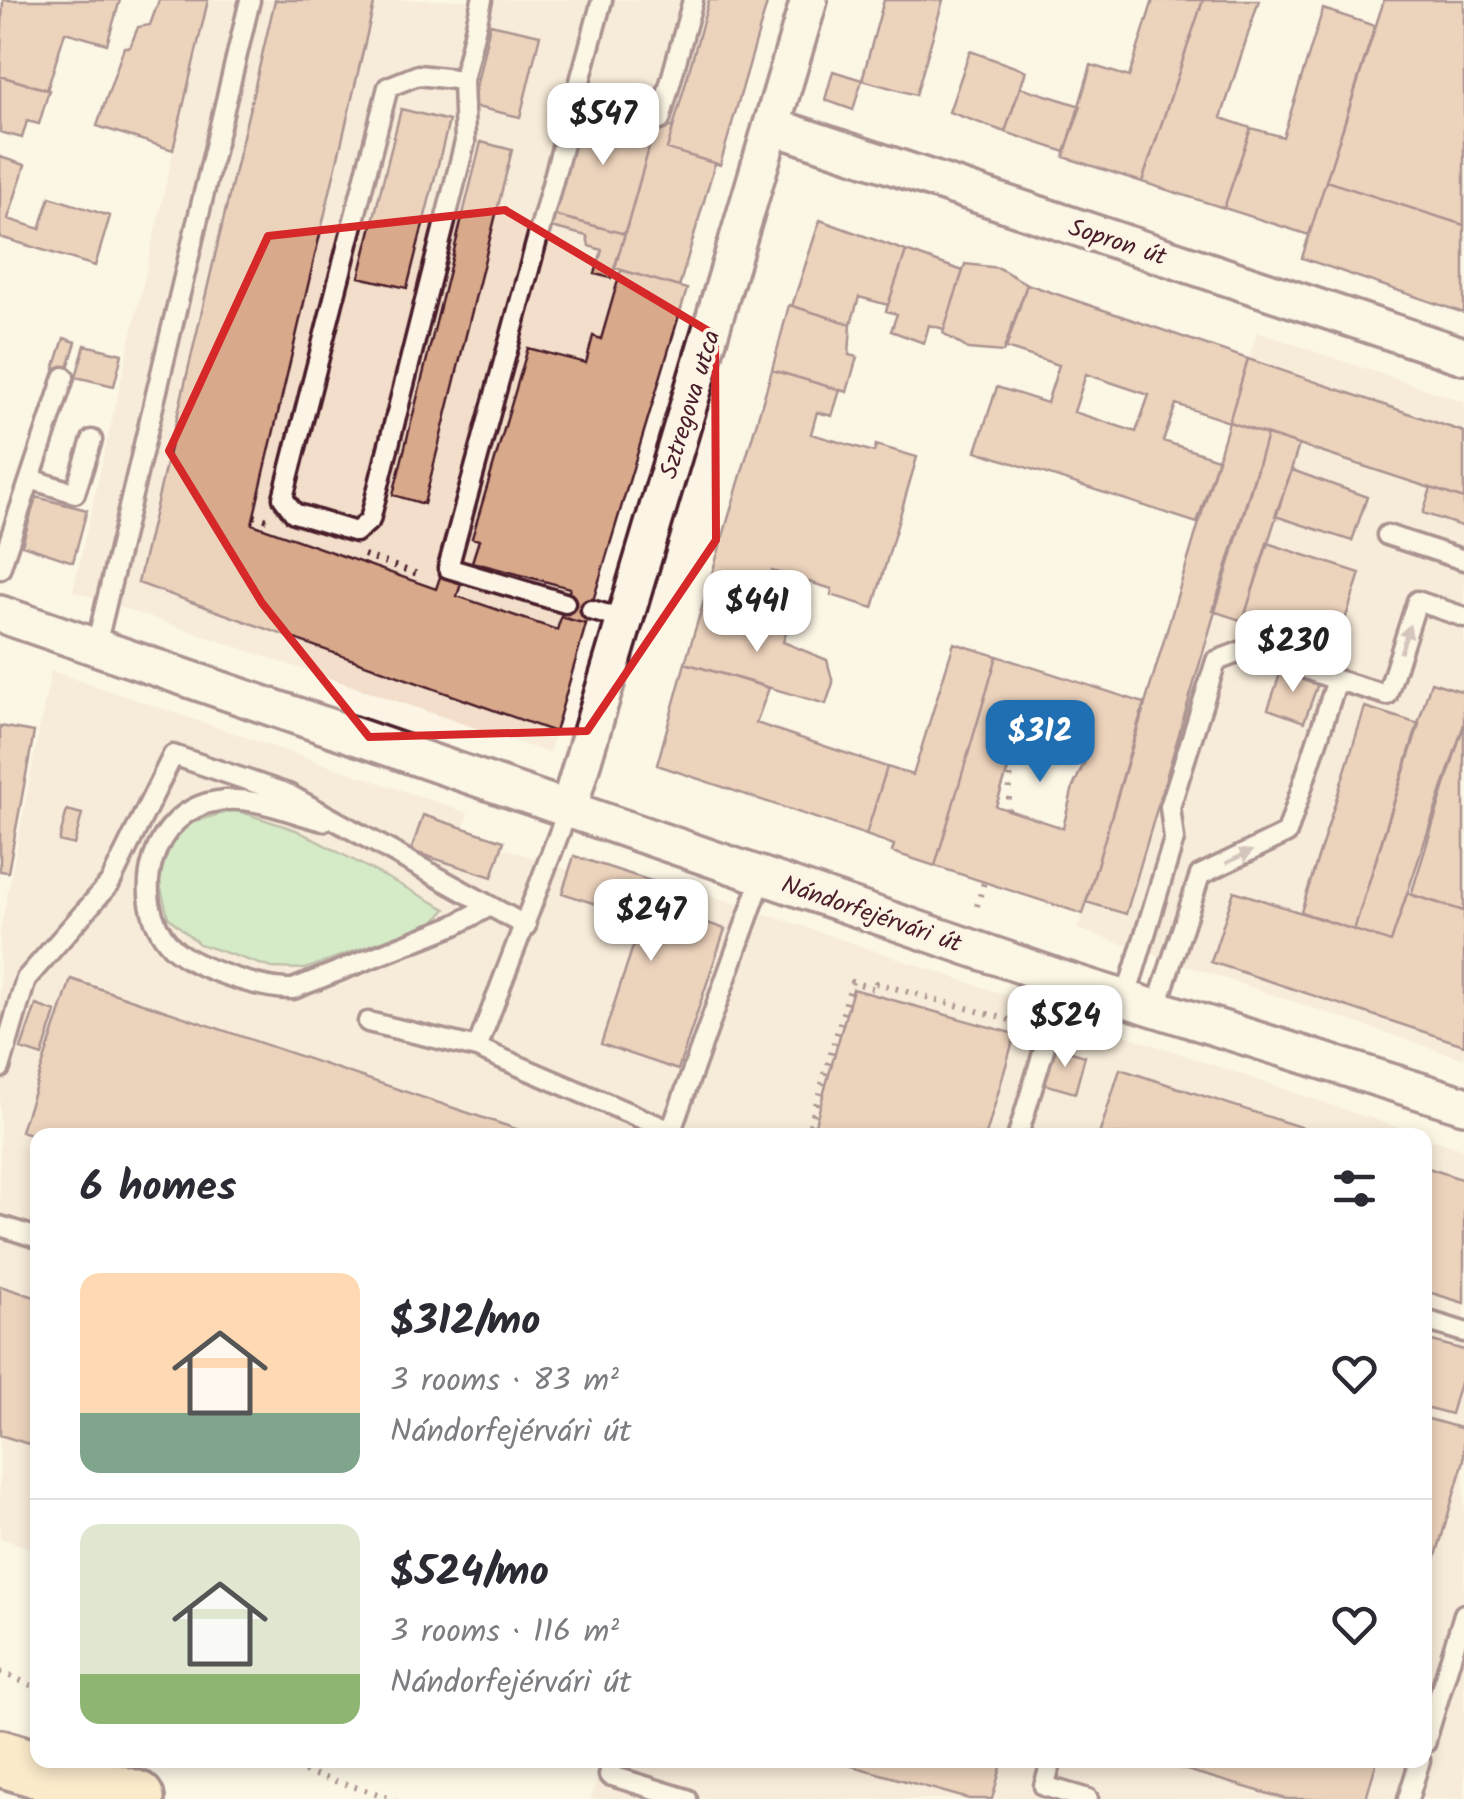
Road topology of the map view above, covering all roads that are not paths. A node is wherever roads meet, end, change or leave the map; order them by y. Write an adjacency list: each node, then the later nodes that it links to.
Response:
1 (250, 0): 21 (lane)
2 (482, 0): 6 (lane)
3 (602, 0): 16 (lane)
4 (693, 0): 7 (lane)
5 (809, 0): 8 (street, Sztregova utca)
6 (462, 80): 6 (lane)
7 (660, 120)
8 (772, 126): 9 (street, Sopron út); 20 (street, Sztregova utca)
9 (1464, 356)
10 (64, 376): 12 (lane)
11 (92, 440): 12 (lane)
12 (30, 479): 15 (lane)
13 (1387, 535): 14 (lane)
14 (1464, 560)
15 (0, 570)
16 (565, 603)
17 (591, 610): 20 (lane)
18 (0, 614): 21 (street, Nándorfejérvári út)
19 (1464, 617): 22 (lane, one-way to 19)
20 (625, 620): 23 (street, Sztregova utca)
21 (96, 646): 23 (street, Nándorfejérvári út)
22 (1338, 680): 29 (lane, one-way to 22); 29 (lane)
23 (569, 807): 25 (street, Nándorfejérvári út); 27 (lane)
24 (344, 825): 26 (lane); 26 (lane); 32 (lane)
25 (762, 875): 28 (street, Nándorfejérvári út); 35 (lane)
26 (490, 906): 27 (lane)
27 (526, 926): 31 (lane)
28 (1065, 980): 29 (street, Nándorfejérvári út); 36 (lane)
29 (1141, 1005): 33 (street, Nándorfejérvári út)
30 (368, 1022): 31 (lane)
31 (477, 1048): 34 (lane)
32 (0, 1068)
33 (1464, 1105)
34 (661, 1128)
35 (675, 1128)
36 (1020, 1128)
37 (0, 1226): 38 (lane)
38 (30, 1235)
39 (1432, 1322): 40 (lane)
40 (1464, 1332)
41 (1464, 1614): 42 (lane)
42 (1432, 1720)
43 (0, 1758): 44 (main road)
44 (30, 1767)
45 (33, 1768): 49 (main road)
46 (611, 1768): 50 (lane)
47 (1050, 1768): 51 (lane)
48 (1418, 1768): 52 (lane)
49 (136, 1799)
50 (687, 1799)
51 (1088, 1799)
52 (1408, 1799)

